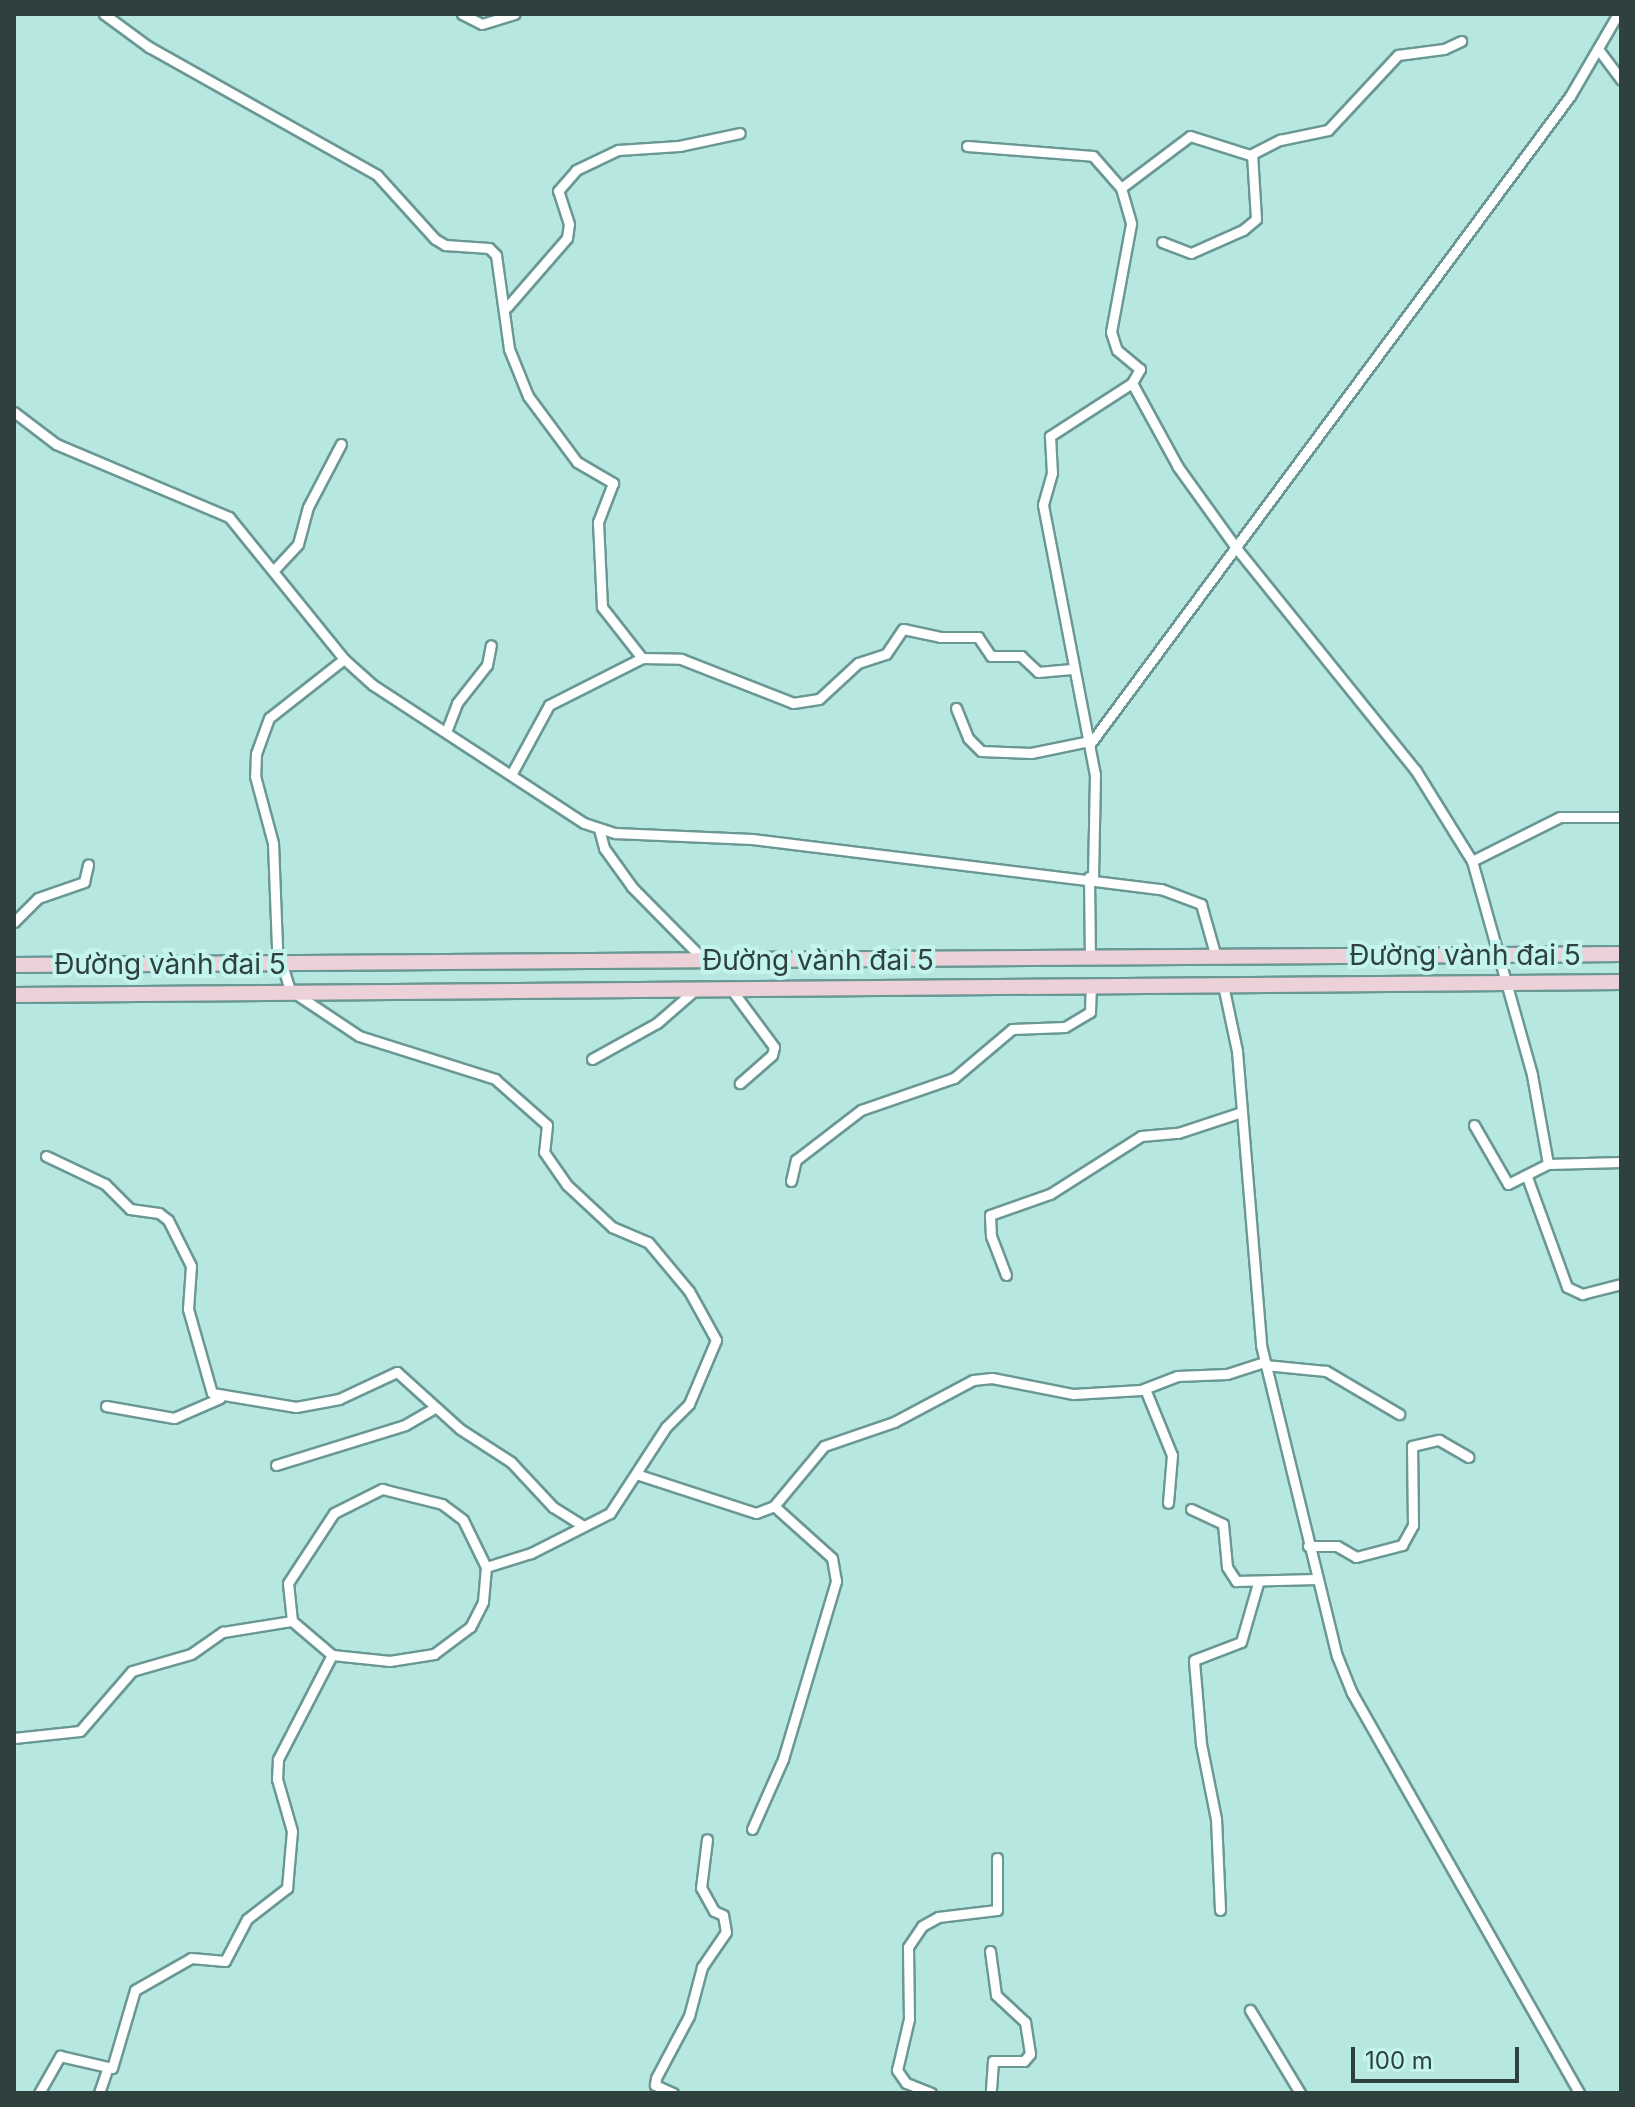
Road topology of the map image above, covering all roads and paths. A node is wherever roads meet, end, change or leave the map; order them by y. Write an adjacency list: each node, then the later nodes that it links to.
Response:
1 (104, 14): 13 (street)
2 (462, 14): 3 (street)
3 (515, 14)
4 (1618, 14): 6 (street)
5 (1461, 41): 10 (street)
6 (1598, 49): 7 (street); 17 (street)
7 (1621, 79)
8 (740, 133): 13 (street)
9 (967, 146): 11 (street)
10 (1252, 154): 11 (street); 12 (street)
11 (1121, 188): 14 (street)
12 (1162, 242)
13 (507, 307): 20 (street)
14 (1132, 383): 17 (street); 22 (street)
15 (14, 412): 18 (street)
16 (341, 444): 18 (street)
17 (1237, 549): 25 (street); 29 (street)
18 (274, 570): 21 (street)
19 (491, 645): 24 (street)
20 (642, 658): 22 (street); 26 (street)
21 (344, 659): 24 (street); 38 (street)
22 (1072, 669): 25 (street)
23 (956, 708): 25 (street)
24 (446, 732): 26 (street)
25 (1090, 742): 31 (street)
26 (512, 773): 28 (street)
27 (1621, 817): 29 (street)
28 (599, 829): 31 (street); 37 (street)
29 (1472, 861): 33 (street)
30 (88, 864): 32 (street)
31 (1091, 877): 35 (street); 36 (street)
32 (14, 922)
33 (1500, 953): 34 (main road, Đường vành đai 5); 35 (main road, Đường vành đai 5); 40 (street)
34 (1621, 954)
35 (1216, 957): 36 (main road, Đường vành đai 5)
36 (1090, 958): 37 (main road, Đường vành đai 5)
37 (705, 961): 38 (main road, Đường vành đai 5)
38 (281, 963): 39 (main road, Đường vành đai 5); 46 (street)
39 (14, 965)
40 (1507, 982): 41 (main road, Đường vành đai 5); 42 (main road, Đường vành đai 5); 54 (street)
41 (1621, 982)
42 (1223, 985): 43 (main road, Đường vành đai 5); 50 (street)
43 (1091, 987): 44 (main road, Đường vành đai 5); 56 (street)
44 (731, 989): 45 (main road, Đường vành đai 5); 49 (street)
45 (695, 990): 46 (main road, Đường vành đai 5); 48 (street)
46 (293, 993): 47 (main road, Đường vành đai 5); 67 (street)
47 (14, 995)
48 (592, 1059)
49 (740, 1083)
50 (1242, 1112): 57 (street); 59 (street)
51 (1474, 1125): 55 (street)
52 (46, 1156): 61 (street)
53 (1621, 1162): 54 (street)
54 (1548, 1164): 55 (street)
55 (1527, 1177): 58 (street)
56 (791, 1181)
57 (1006, 1275)
58 (1621, 1284)
59 (1264, 1364): 60 (street); 64 (street); 72 (street)
60 (1145, 1389): 68 (street); 69 (street)
61 (220, 1398): 62 (street); 63 (street)
62 (106, 1406)
63 (435, 1408): 66 (street); 71 (street)
64 (1399, 1414)
65 (1468, 1457): 72 (street)
66 (276, 1465)
67 (636, 1474): 69 (street); 71 (street)
68 (1168, 1503)
69 (774, 1506): 79 (street)
70 (1191, 1509): 75 (street)
71 (584, 1526): 73 (street)
72 (1308, 1546): 74 (street)
73 (486, 1567): 76 (street); 77 (street)
74 (1317, 1579): 75 (street); 92 (street)
75 (1258, 1583): 82 (street)
76 (292, 1621): 77 (street); 78 (street)
77 (332, 1655): 85 (street)
78 (14, 1738)
79 (752, 1829)
80 (707, 1839): 88 (street)
81 (997, 1858): 89 (street)
82 (1220, 1910)
83 (990, 1951): 90 (street)
84 (1250, 2010): 91 (street)
85 (107, 2070): 86 (street); 87 (street)
86 (39, 2093)
87 (99, 2093)
88 (673, 2093)
89 (931, 2093)
90 (991, 2093)
91 (1300, 2093)
92 (1579, 2093)

